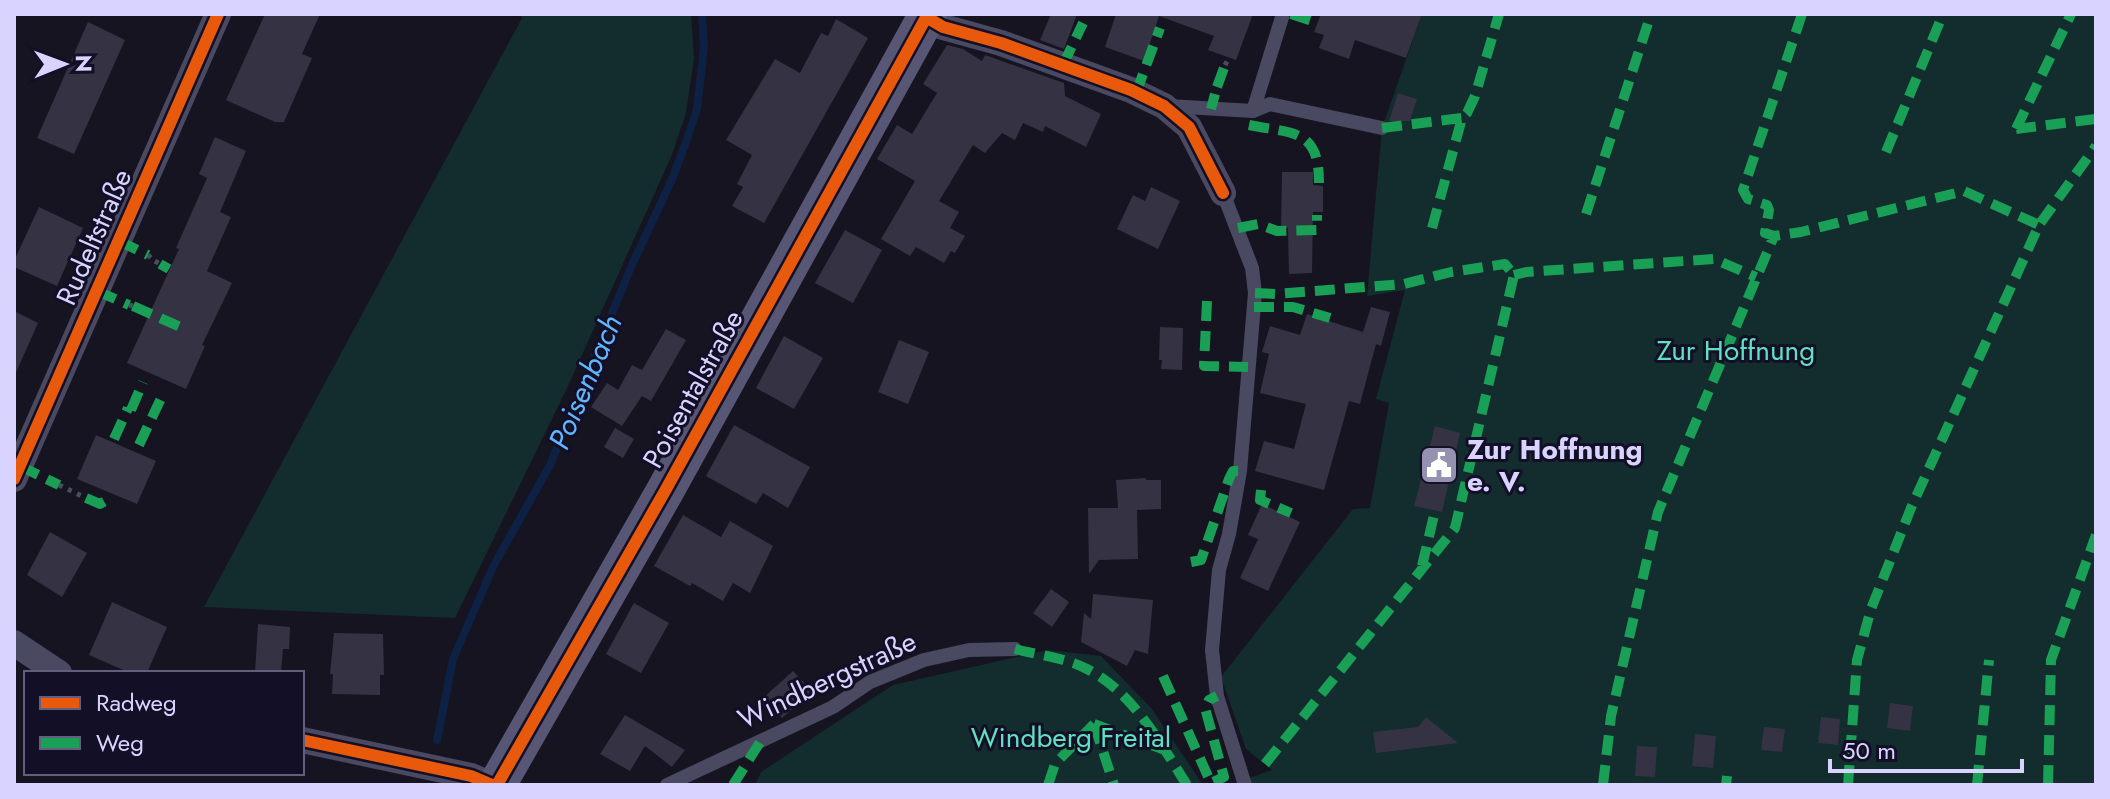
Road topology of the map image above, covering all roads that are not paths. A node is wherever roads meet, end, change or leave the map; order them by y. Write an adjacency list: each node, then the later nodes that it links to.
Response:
1 (218, 14): 8 (street, Rudeltstraße)
2 (1283, 14): 5 (lane)
3 (927, 16): 4 (street); 13 (main road, Poisentalstraße)
4 (1164, 106): 5 (lane); 7 (street)
5 (1253, 111): 6 (lane)
6 (1382, 128)
7 (1223, 193): 15 (lane)
8 (14, 479)
9 (14, 643): 11 (street)
10 (1015, 649): 14 (lane, Windbergstraße)
11 (56, 671)
12 (304, 740): 13 (street)
13 (494, 785)
14 (667, 785)
15 (1245, 785)

